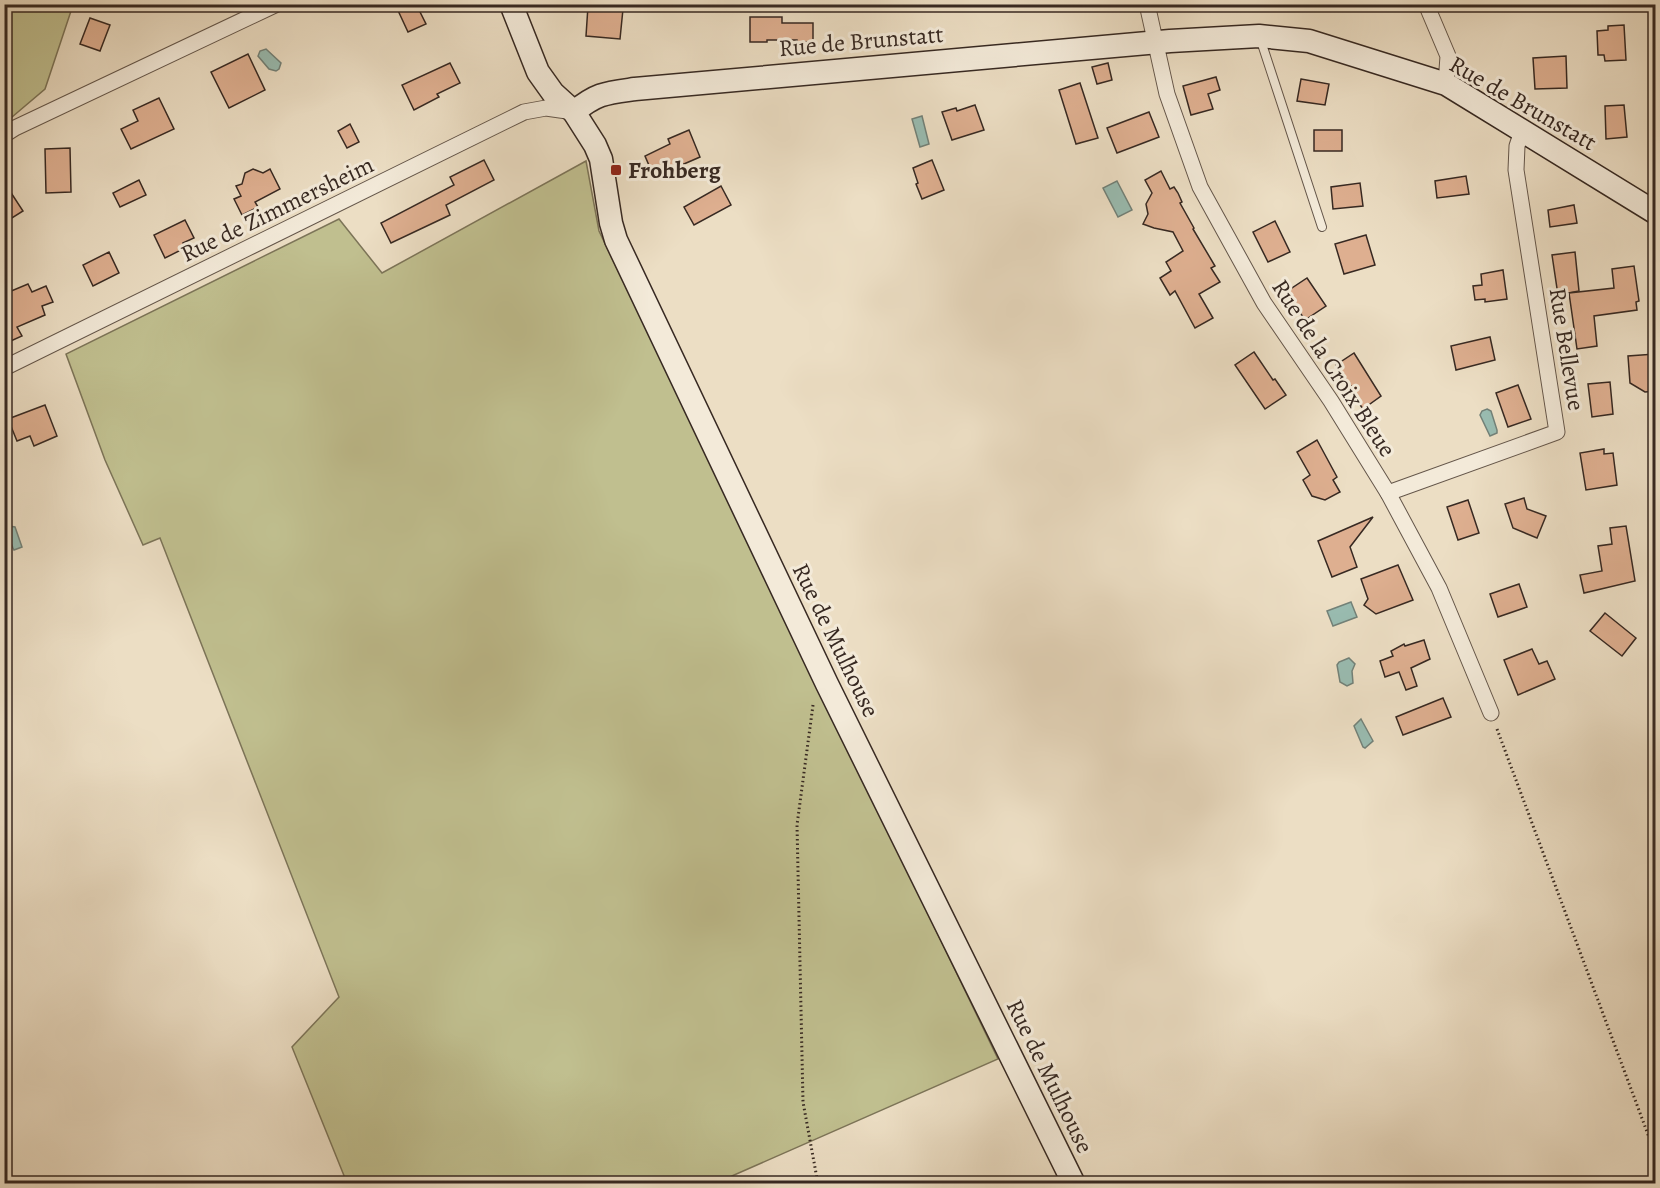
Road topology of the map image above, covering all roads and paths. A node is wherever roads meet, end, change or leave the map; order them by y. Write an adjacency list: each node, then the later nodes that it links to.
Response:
1 (277, 4): 10 (street)
2 (511, 4): 8 (main road, Rue de Mulhouse)
3 (1147, 4): 6 (street, Rue de la Croix Bleue)
4 (1426, 4): 7 (street)
5 (1259, 36): 6 (main road, Rue de Brunstatt); 7 (main road, Rue de Brunstatt); 12 (lane)
6 (1155, 42): 8 (main road, Rue de Brunstatt); 14 (street, Rue de la Croix Bleue)
7 (1446, 84): 9 (main road, Rue de Brunstatt)
8 (574, 112): 13 (street, Rue de Zimmersheim); 15 (main road, Rue de Mulhouse)
9 (1522, 131): 11 (main road, Rue de Brunstatt); 14 (street, Rue Bellevue)
10 (4, 135)
11 (1656, 213)
12 (1322, 227)
13 (4, 368)
14 (1388, 493): 16 (street, Rue de la Croix Bleue)
15 (827, 684): 18 (path); 19 (main road, Rue de Mulhouse)
16 (1491, 713): 17 (path)
17 (1656, 1156)
18 (819, 1184)
19 (1074, 1184)

